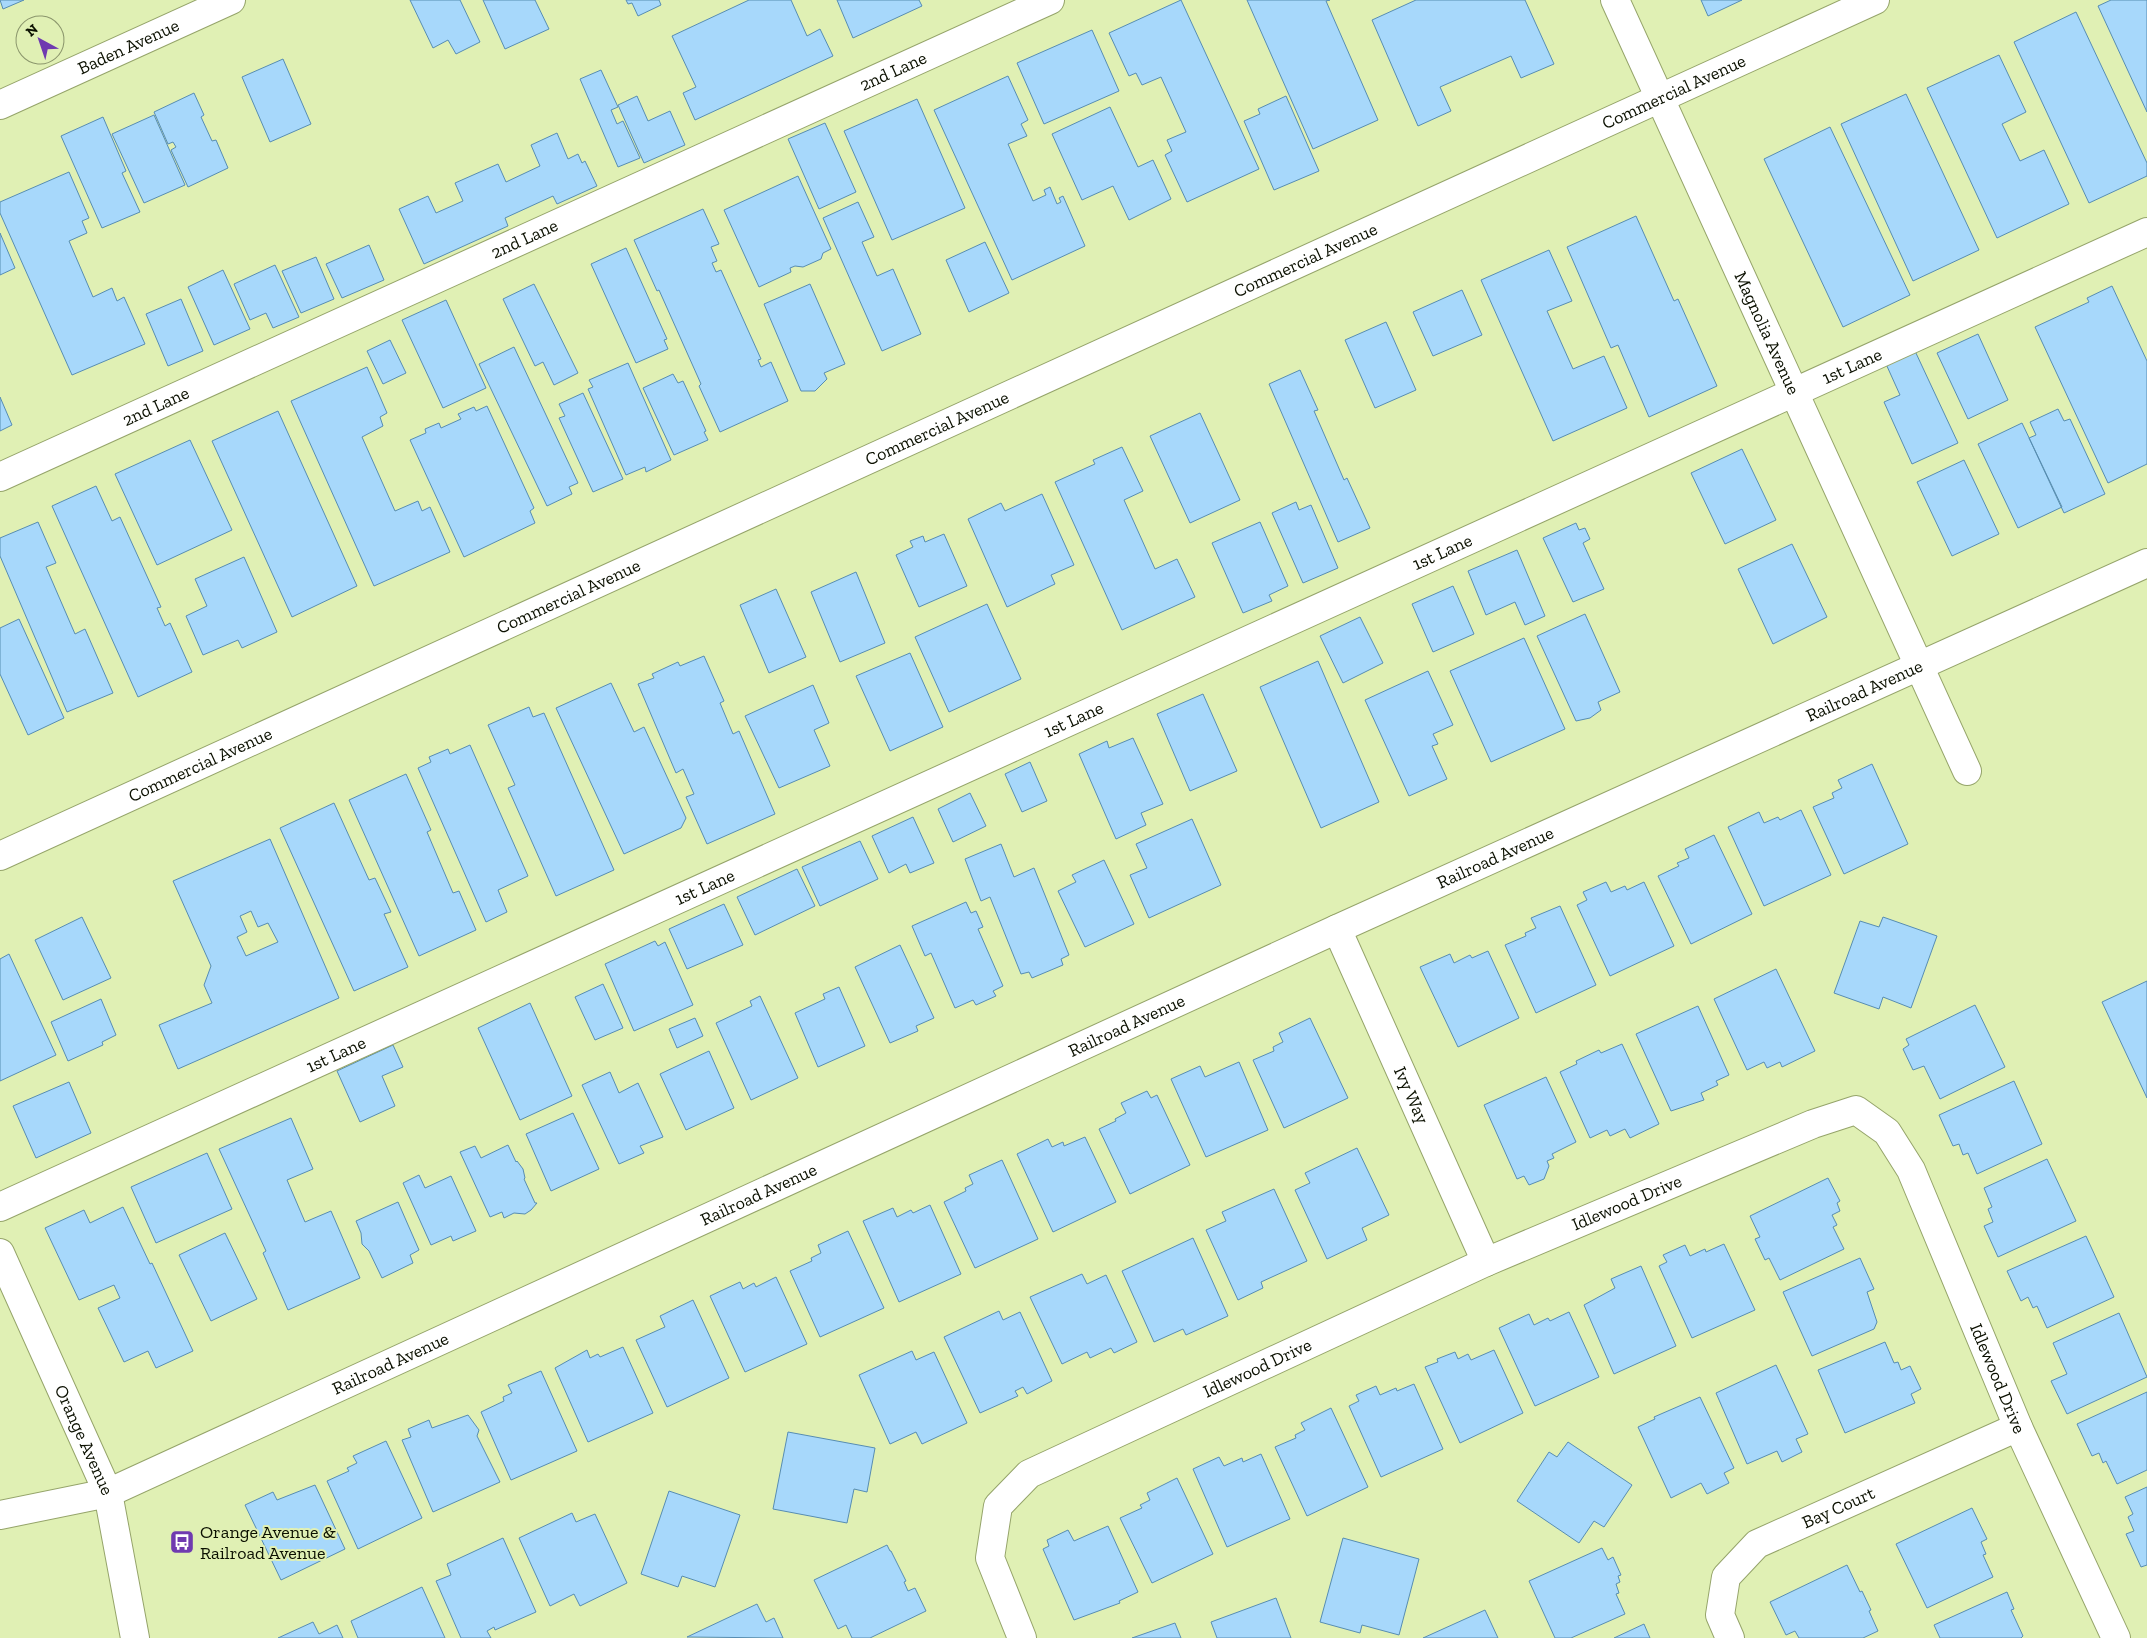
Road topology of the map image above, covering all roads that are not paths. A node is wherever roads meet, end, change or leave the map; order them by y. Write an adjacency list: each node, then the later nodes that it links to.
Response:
1 (231, 0): 6 (street, Baden Avenue)
2 (1050, 0): 9 (street, 2nd Lane)
3 (1615, 0): 5 (street, Magnolia Avenue)
4 (1875, 0): 5 (street, Commercial Avenue)
5 (1660, 98): 8 (street, Magnolia Avenue); 13 (street, Commercial Avenue)
6 (0, 105)
7 (2147, 232): 8 (street, 1st Lane)
8 (1794, 393): 11 (street, Magnolia Avenue); 15 (street, 1st Lane)
9 (0, 477)
10 (2147, 563): 11 (street, Railroad Avenue)
11 (1918, 666): 12 (street, Magnolia Avenue); 14 (street, Railroad Avenue)
12 (1967, 770)
13 (0, 856)
14 (1337, 929): 17 (street, Ivy Way); 19 (street, Railroad Avenue)
15 (0, 1207)
16 (0, 1253): 19 (street, Orange Avenue)
17 (1486, 1262): 18 (street, Idlewood Drive); 22 (street, Idlewood Drive)
18 (2018, 1427): 23 (street, Bay Court); 24 (street, Idlewood Drive)
19 (108, 1493): 20 (street, Railroad Avenue); 21 (street, Orange Avenue)
20 (0, 1515)
21 (135, 1638)
22 (1022, 1638)
23 (1730, 1638)
24 (2116, 1638)

